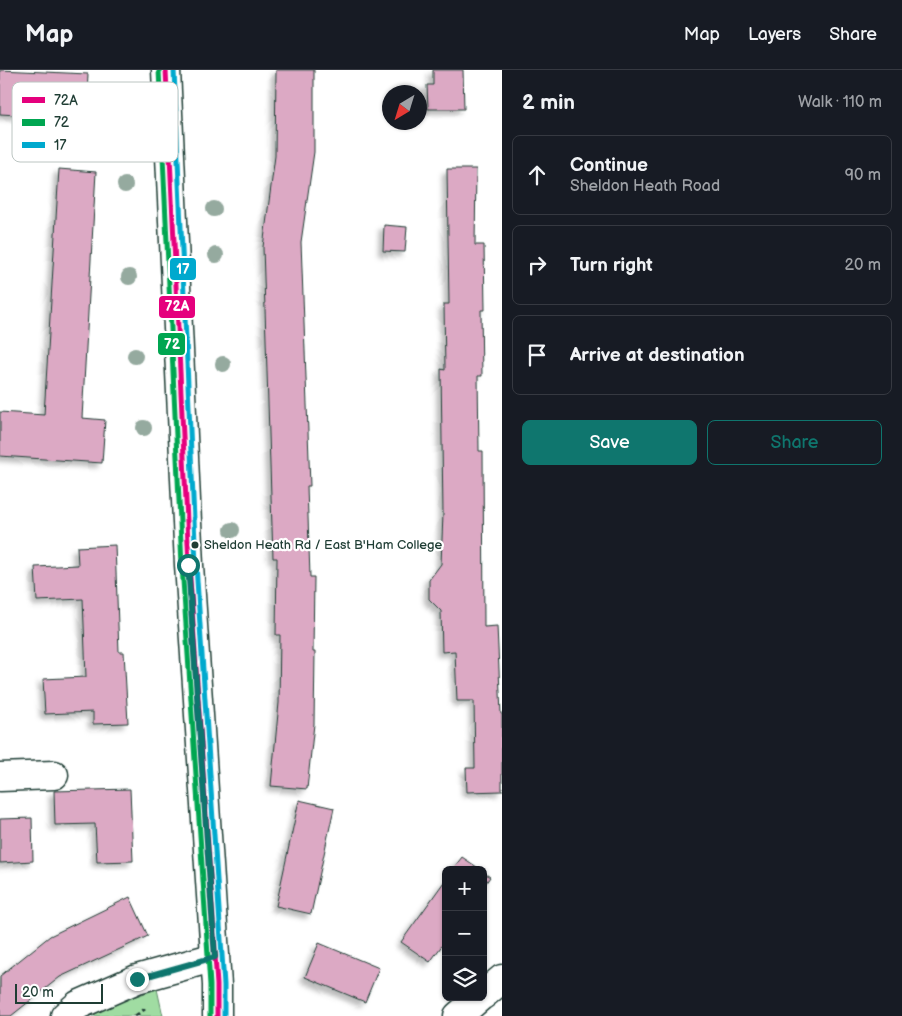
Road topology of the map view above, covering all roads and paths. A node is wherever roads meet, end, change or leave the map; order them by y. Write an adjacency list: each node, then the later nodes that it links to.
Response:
1 (170, 162): 4 (street)
2 (54, 775): 3 (street)
3 (0, 777)
4 (215, 957): 8 (street); 9 (street)
5 (502, 979): 6 (street)
6 (487, 992)
7 (476, 1001): 10 (street)
8 (65, 1016)
9 (217, 1016)
10 (458, 1016)

